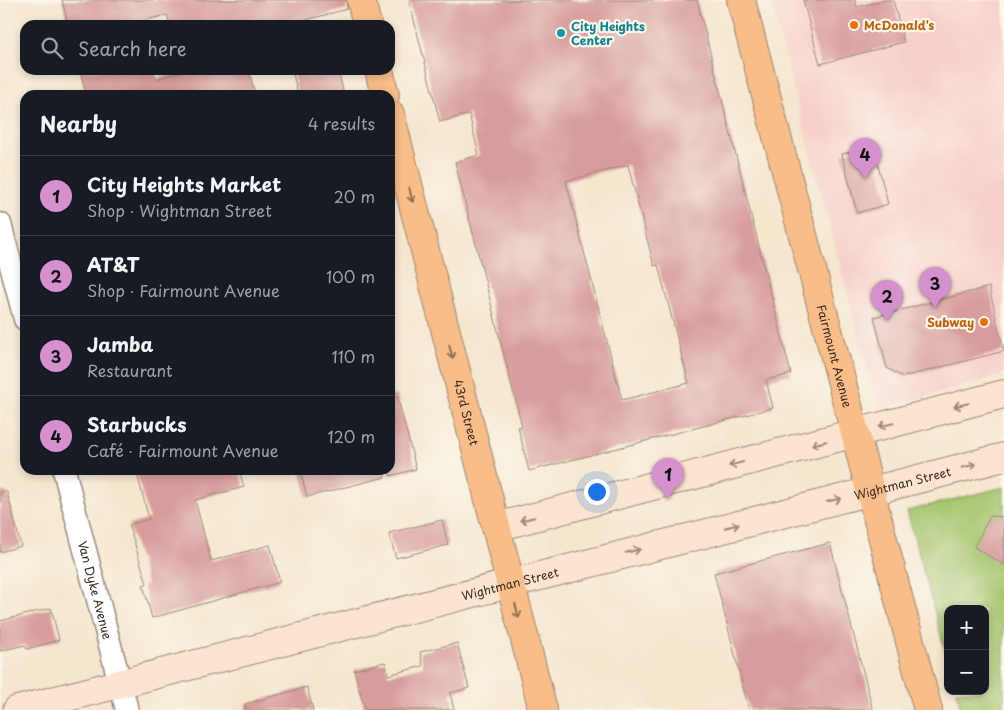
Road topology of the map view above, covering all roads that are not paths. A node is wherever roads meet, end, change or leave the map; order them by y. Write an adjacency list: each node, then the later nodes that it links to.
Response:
1 (361, 0): 3 (main road)
2 (741, 0): 10 (main road, Fairmount Avenue)
3 (366, 20)
4 (380, 75): 5 (main road)
5 (384, 90)
6 (395, 133): 14 (main road, 43rd Street, one-way to 14)
7 (0, 224): 8 (street)
8 (20, 300)
9 (1004, 394): 10 (main road, one-way to 10)
10 (855, 433): 13 (main road, Fairmount Avenue); 14 (main road, one-way to 14)
11 (1004, 457): 13 (main road, Wightman Street, one-way to 11)
12 (65, 475): 16 (street, Van Dyke Avenue)
13 (870, 491): 15 (main road, Wightman Street, one-way to 13); 20 (main road, Fairmount Avenue)
14 (496, 527): 15 (main road, 43rd Street)
15 (510, 583): 16 (main road, Wightman Street); 19 (main road, 43rd Street, one-way to 19)
16 (120, 683): 17 (main road, Wightman Street); 18 (street, Van Dyke Avenue)
17 (17, 710)
18 (127, 710)
19 (543, 710)
20 (928, 710)

